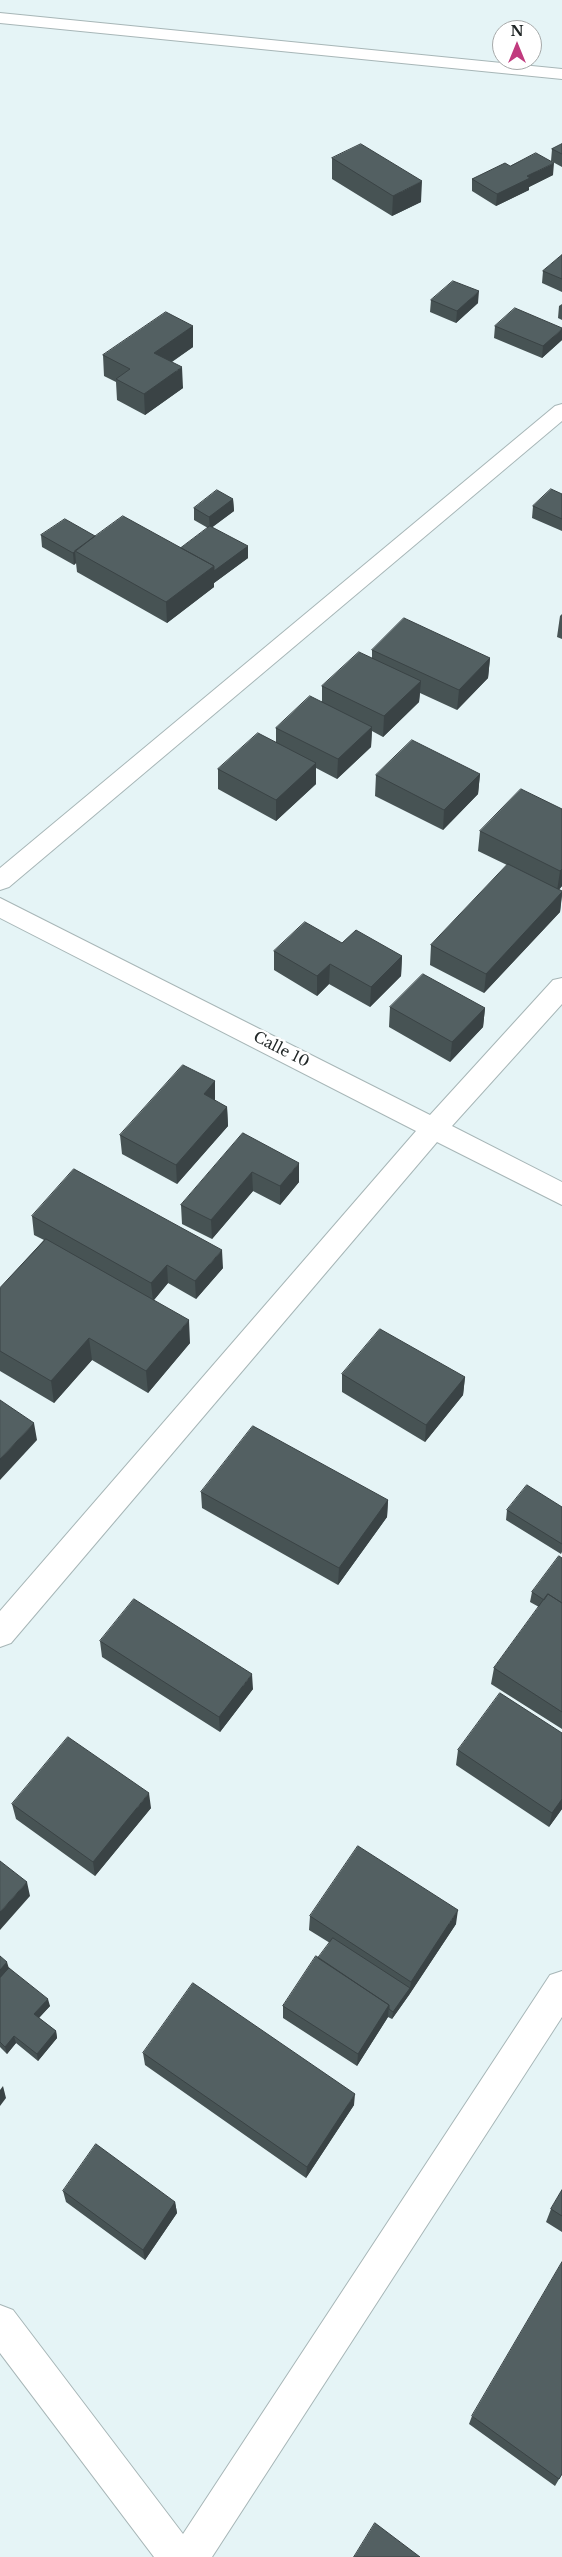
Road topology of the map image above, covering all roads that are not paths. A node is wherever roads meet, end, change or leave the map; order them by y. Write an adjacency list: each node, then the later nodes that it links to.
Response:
1 (0, 18): 2 (street)
2 (562, 74)
3 (562, 410): 4 (street)
4 (0, 881)
5 (0, 907): 7 (street, Calle 10)
6 (562, 987): 7 (street)
7 (434, 1128): 8 (street, Calle 10); 9 (street)
8 (562, 1194)
9 (0, 1633)
10 (562, 1987): 13 (street)
11 (0, 2323): 12 (street)
12 (177, 2557)
13 (190, 2557)

